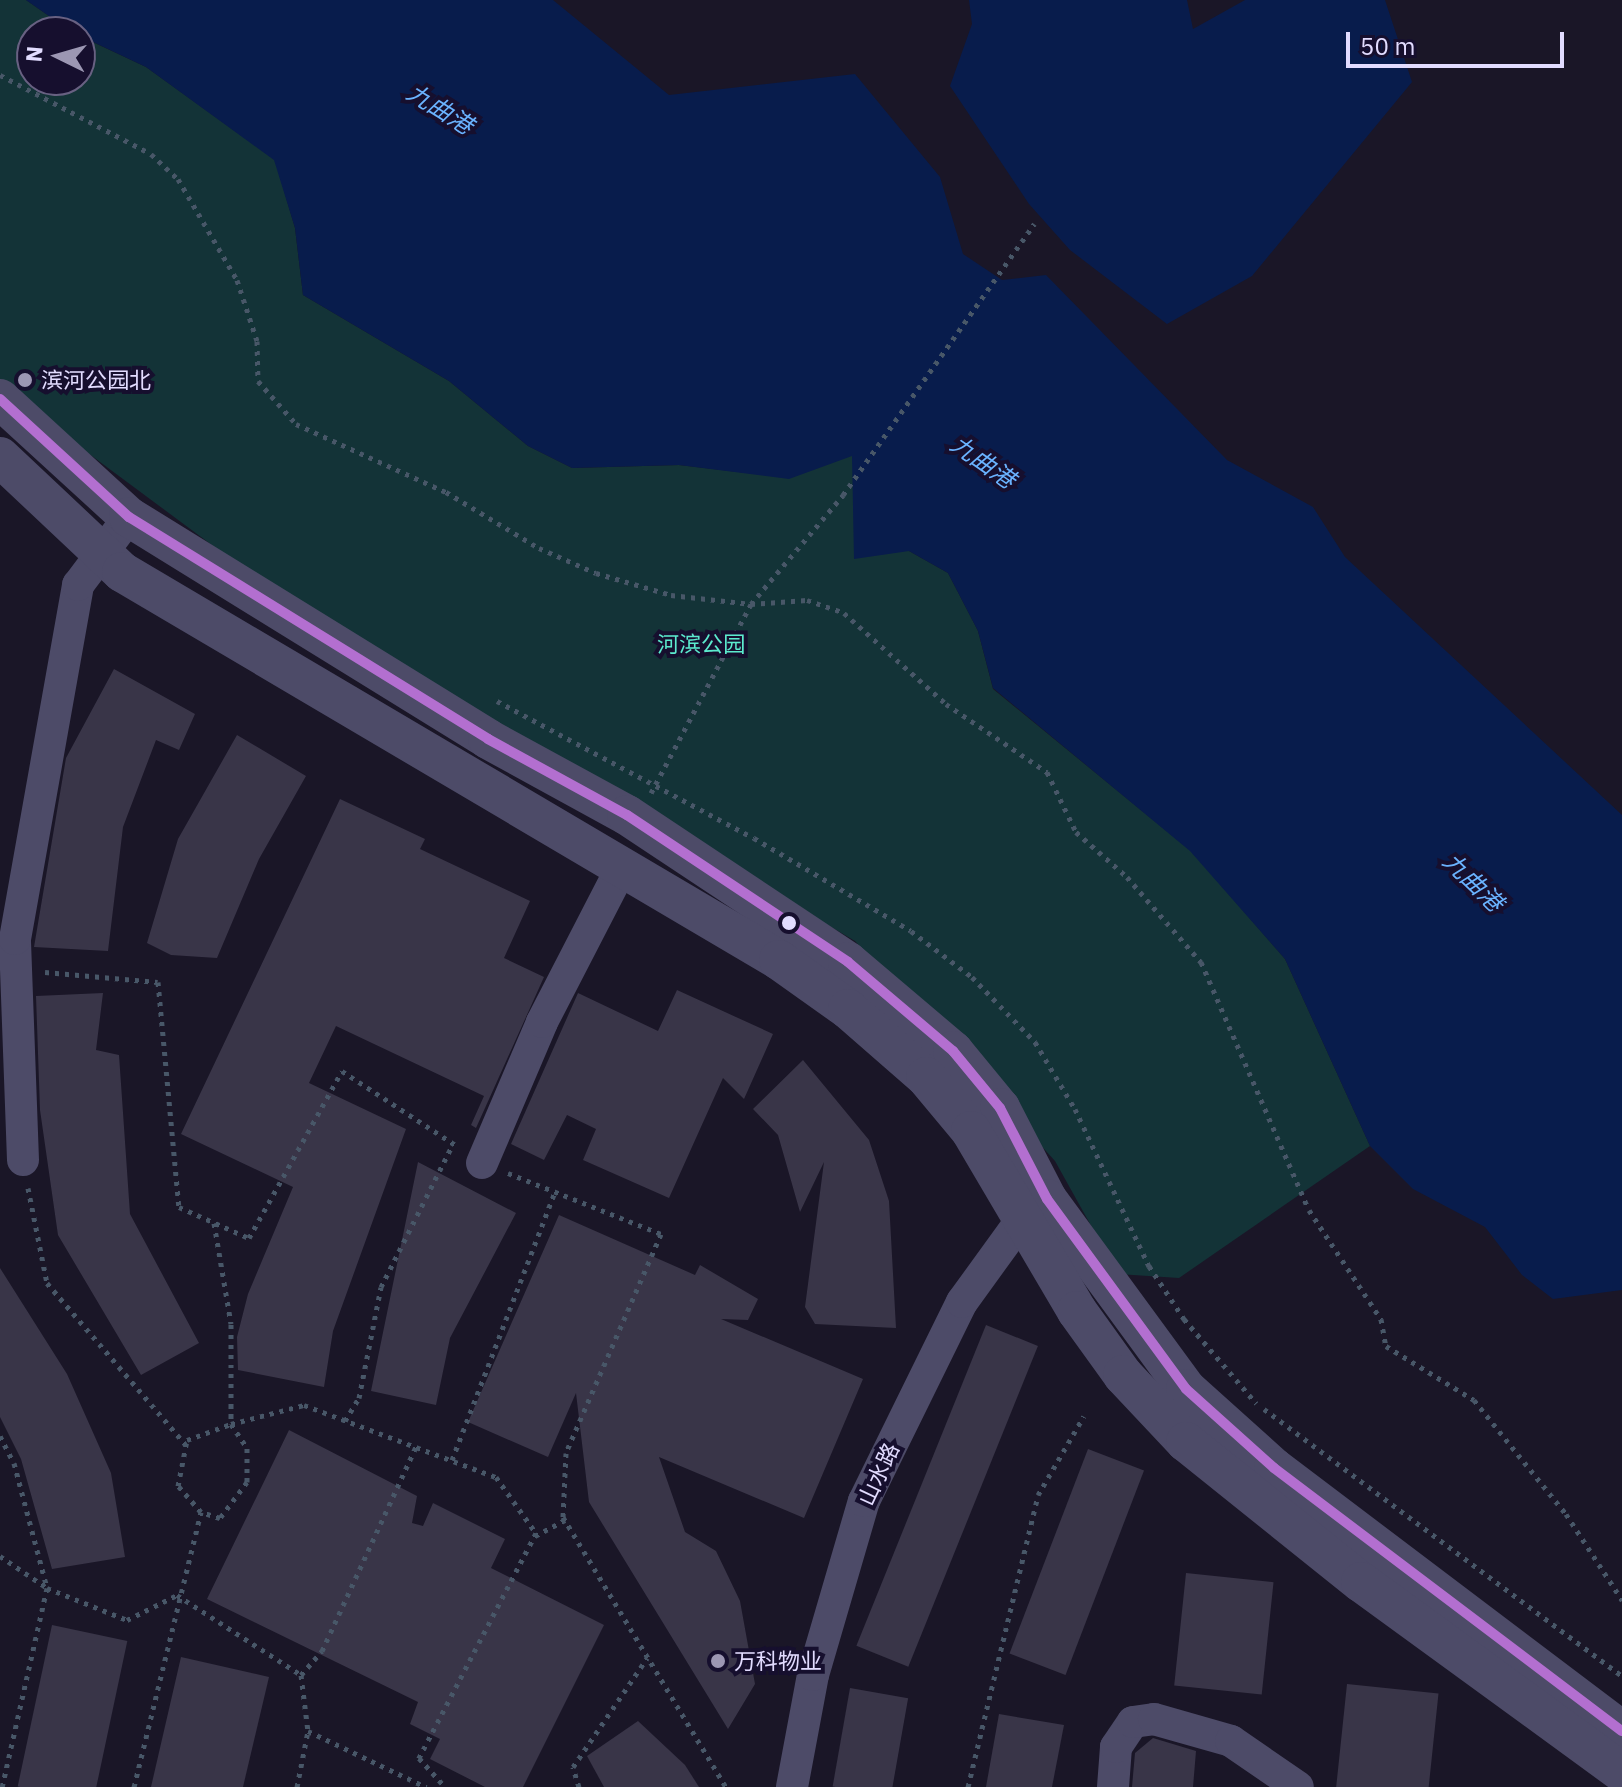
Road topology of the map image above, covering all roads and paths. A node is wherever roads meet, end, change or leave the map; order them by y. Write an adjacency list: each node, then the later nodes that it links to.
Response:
1 (0, 75): 7 (path)
2 (1034, 224): 7 (path)
3 (0, 399): 5 (street)
4 (0, 457): 6 (street)
5 (129, 517): 6 (street); 8 (street)
6 (99, 555): 9 (street); 10 (street)
7 (751, 604): 8 (path); 30 (path)
8 (627, 815): 15 (street)
9 (620, 871): 13 (street); 15 (street)
10 (16, 969): 12 (street); 16 (path)
11 (453, 1144): 13 (path); 16 (path); 18 (path)
12 (23, 1160): 21 (path)
13 (482, 1163): 14 (path)
14 (555, 1192): 23 (path); 25 (path)
15 (1034, 1209): 34 (street); 35 (street); 43 (street, 山水路)
16 (214, 1223): 19 (path)
17 (1084, 1416): 44 (path)
18 (345, 1421): 19 (path); 22 (path)
19 (231, 1424): 21 (path); 24 (path)
20 (0, 1436): 28 (path)
21 (186, 1445): 24 (path)
22 (416, 1447): 23 (path); 32 (path)
23 (452, 1460): 26 (path)
24 (201, 1512): 29 (path)
25 (565, 1520): 26 (path); 31 (path)
26 (534, 1536): 40 (path)
27 (0, 1556): 28 (path)
28 (47, 1588): 29 (path); 36 (path)
29 (177, 1595): 32 (path); 37 (path)
30 (1622, 1600)
31 (647, 1658): 41 (path); 42 (path)
32 (301, 1675): 33 (path)
33 (308, 1731): 38 (path); 39 (path)
34 (1622, 1731)
35 (1622, 1772)
36 (2, 1787)
37 (134, 1787)
38 (297, 1787)
39 (426, 1787)
40 (445, 1787)
41 (579, 1787)
42 (726, 1787)
43 (792, 1787)
44 (968, 1787)
45 (1113, 1787): 46 (street)
46 (1298, 1787)

